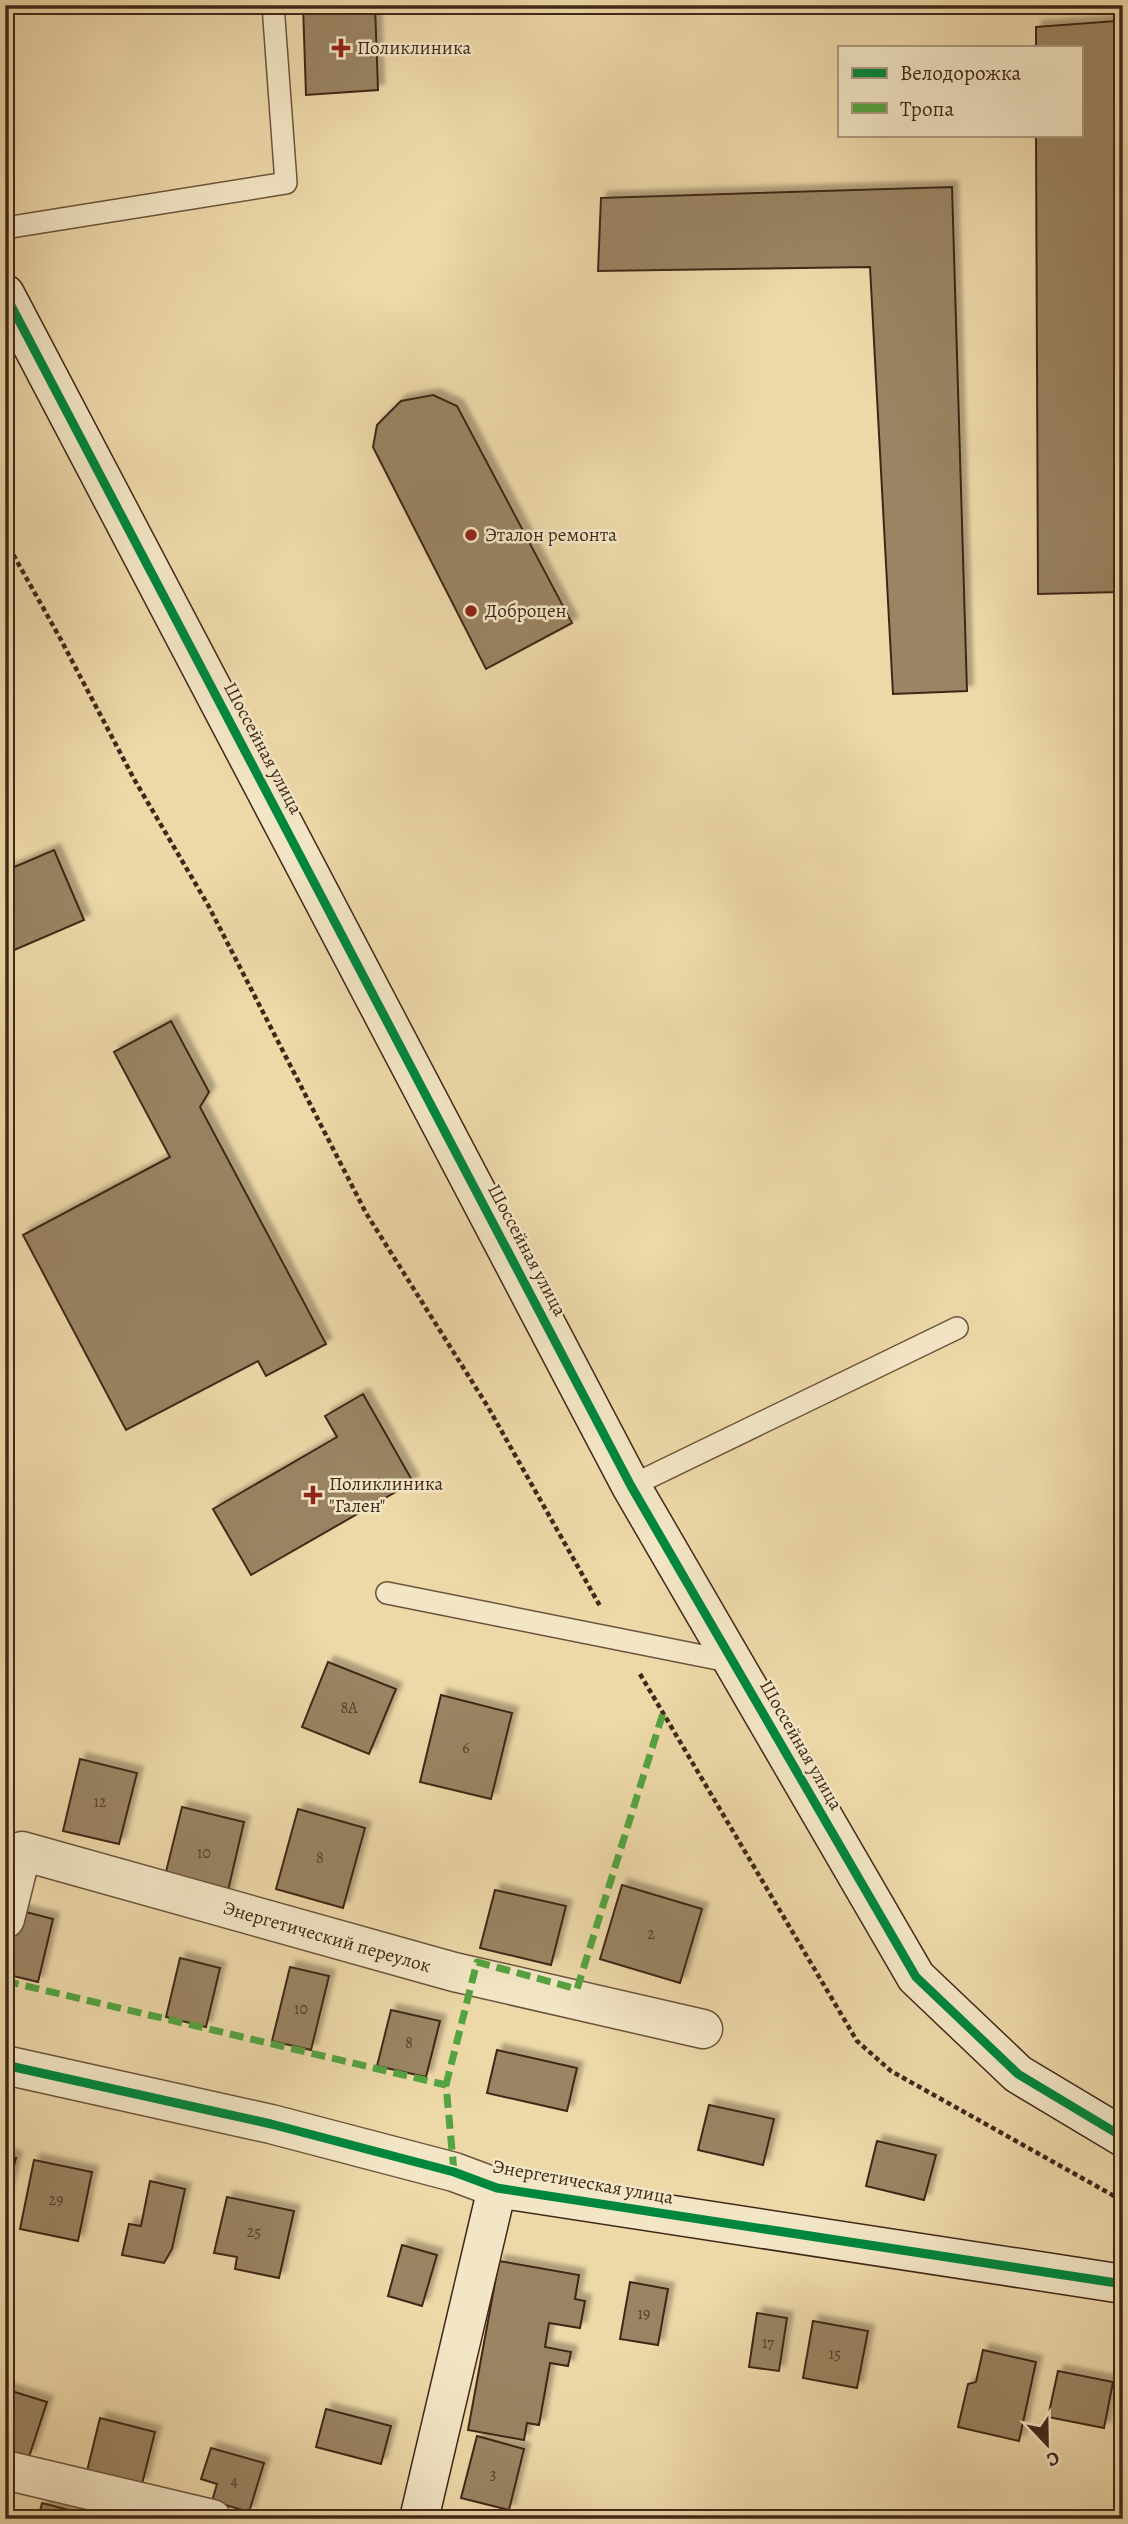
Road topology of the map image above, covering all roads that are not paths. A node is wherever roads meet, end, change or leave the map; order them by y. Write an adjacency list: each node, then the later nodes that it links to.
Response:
1 (273, 5): 2 (lane)
2 (5, 228)
3 (5, 294): 5 (street, Шоссейная улица)
4 (957, 1328): 5 (lane)
5 (631, 1486): 7 (street, Шоссейная улица)
6 (387, 1593): 7 (lane)
7 (733, 1662): 11 (street, Шоссейная улица)
8 (5, 1919): 9 (street, Энергетический переулок)
9 (704, 2029)
10 (5, 2065): 12 (street, Энергетическая улица)
11 (1123, 2137)
12 (497, 2188): 13 (street, Энергетическая улица); 16 (street)
13 (1123, 2284)
14 (5, 2470): 15 (street)
15 (212, 2519)
16 (419, 2519)

